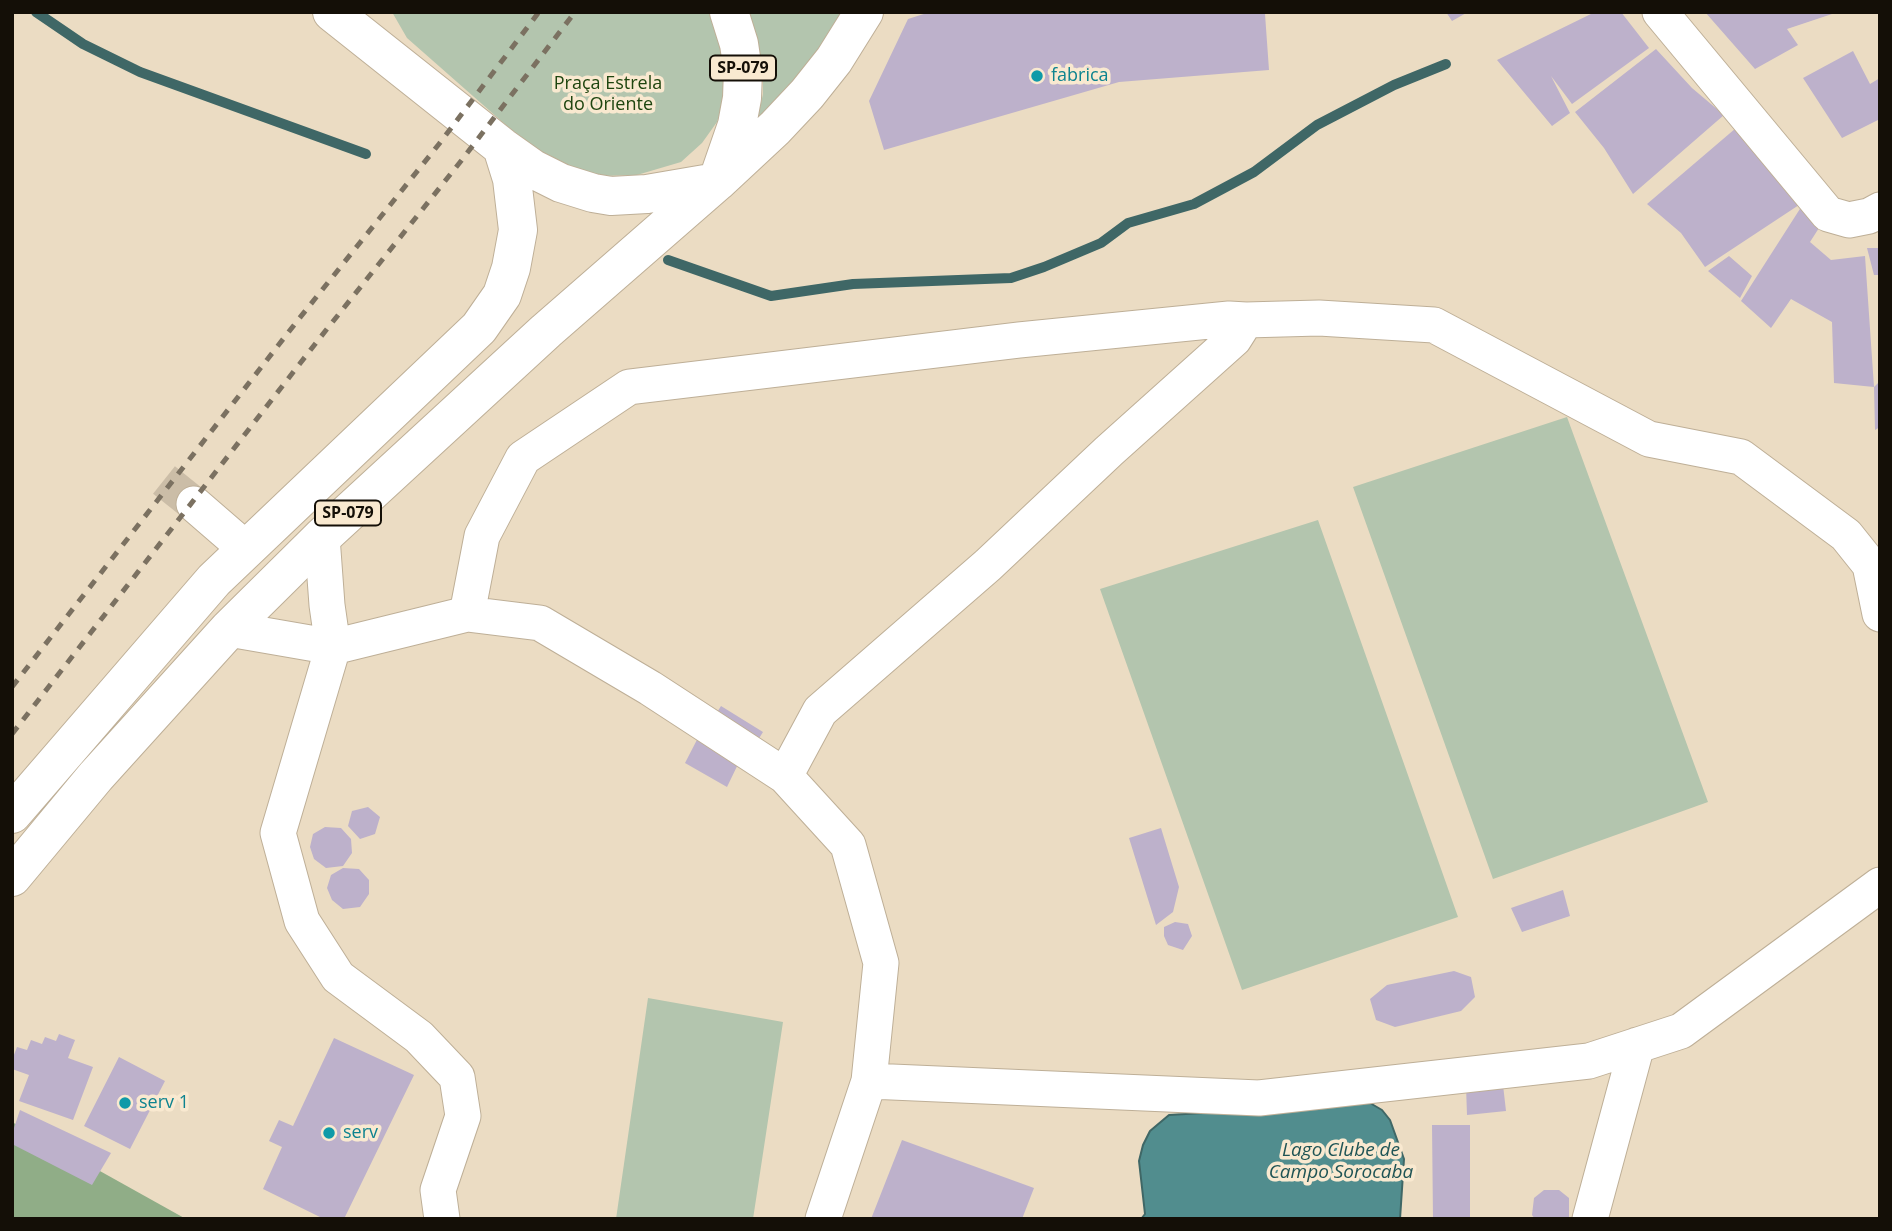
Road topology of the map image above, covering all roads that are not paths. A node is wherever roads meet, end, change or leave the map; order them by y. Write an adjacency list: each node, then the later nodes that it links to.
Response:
1 (332, 12): 5 (main road)
2 (729, 12): 7 (main road, SP-079)
3 (864, 12): 7 (main road)
4 (1660, 12): 8 (street)
5 (362, 25): 6 (main road)
6 (502, 147): 7 (main road); 12 (main road, SP-079)
7 (717, 182): 11 (main road, SP-079)
8 (1880, 210)
9 (1246, 320): 13 (street); 14 (street); 17 (street)
10 (194, 504): 12 (street)
11 (321, 537): 15 (main road, SP-079); 16 (street)
12 (246, 549): 18 (main road, SP-079)
13 (467, 614): 16 (street); 17 (street)
14 (1880, 614)
15 (229, 629): 16 (street); 19 (main road, SP-079)
16 (333, 648): 23 (street)
17 (785, 776): 22 (street)
18 (12, 814)
19 (12, 877)
20 (1880, 885): 21 (street)
21 (1637, 1045): 22 (street); 25 (street)
22 (869, 1081): 24 (street)
23 (442, 1219)
24 (823, 1219)
25 (1591, 1219)

